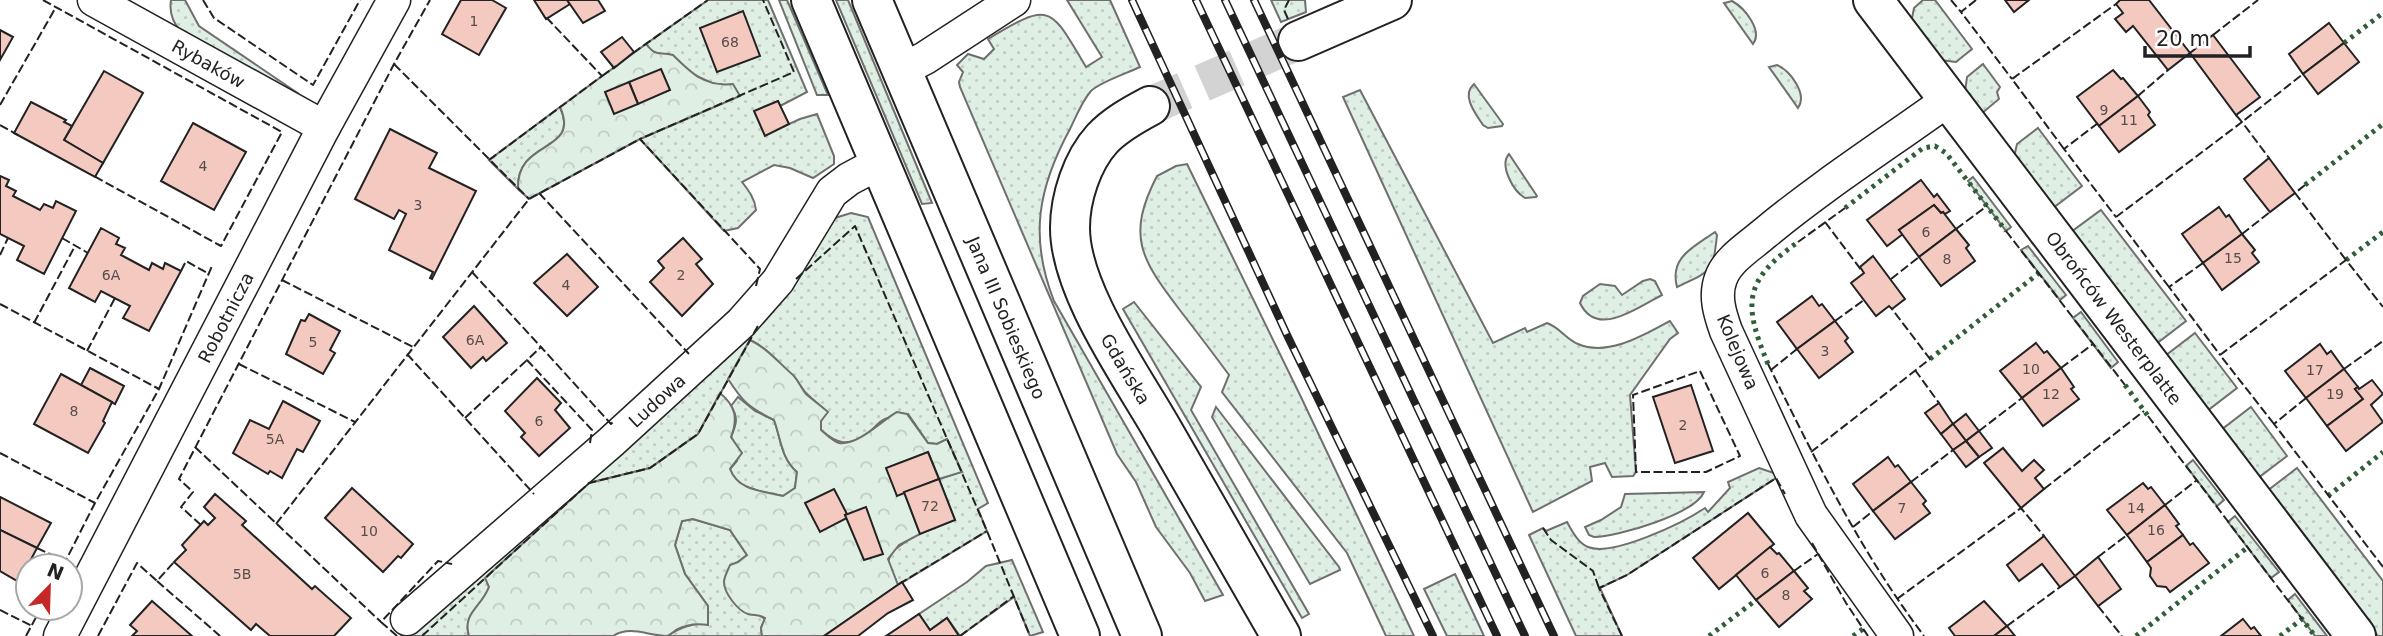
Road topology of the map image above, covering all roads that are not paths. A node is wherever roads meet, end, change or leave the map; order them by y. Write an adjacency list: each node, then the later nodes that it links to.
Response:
1 (94, 0): 8 (street, Rybaków)
2 (394, 0): 13 (street, Robotnicza)
3 (811, 0): 14 (main road)
4 (872, 0): 10 (main road, Jana III Sobieskiego)
5 (1014, 0): 10 (street)
6 (1392, 0): 9 (main road)
7 (1873, 0): 11 (main road, Obrońców Westerplatte)
8 (150, 15): 13 (street, Rybaków)
9 (1298, 41)
10 (902, 70): 18 (main road, Jana III Sobieskiego)
11 (1948, 100): 20 (street, Kolejowa); 21 (main road, Obrońców Westerplatte)
12 (1150, 106): 19 (main road, Gdańska)
13 (324, 127): 16 (street, Robotnicza)
14 (881, 162): 15 (street, Ludowa); 17 (main road)
15 (407, 619)
16 (60, 636)
17 (1080, 636)
18 (1142, 636)
19 (1281, 636)
20 (1897, 636)
21 (2356, 636)

